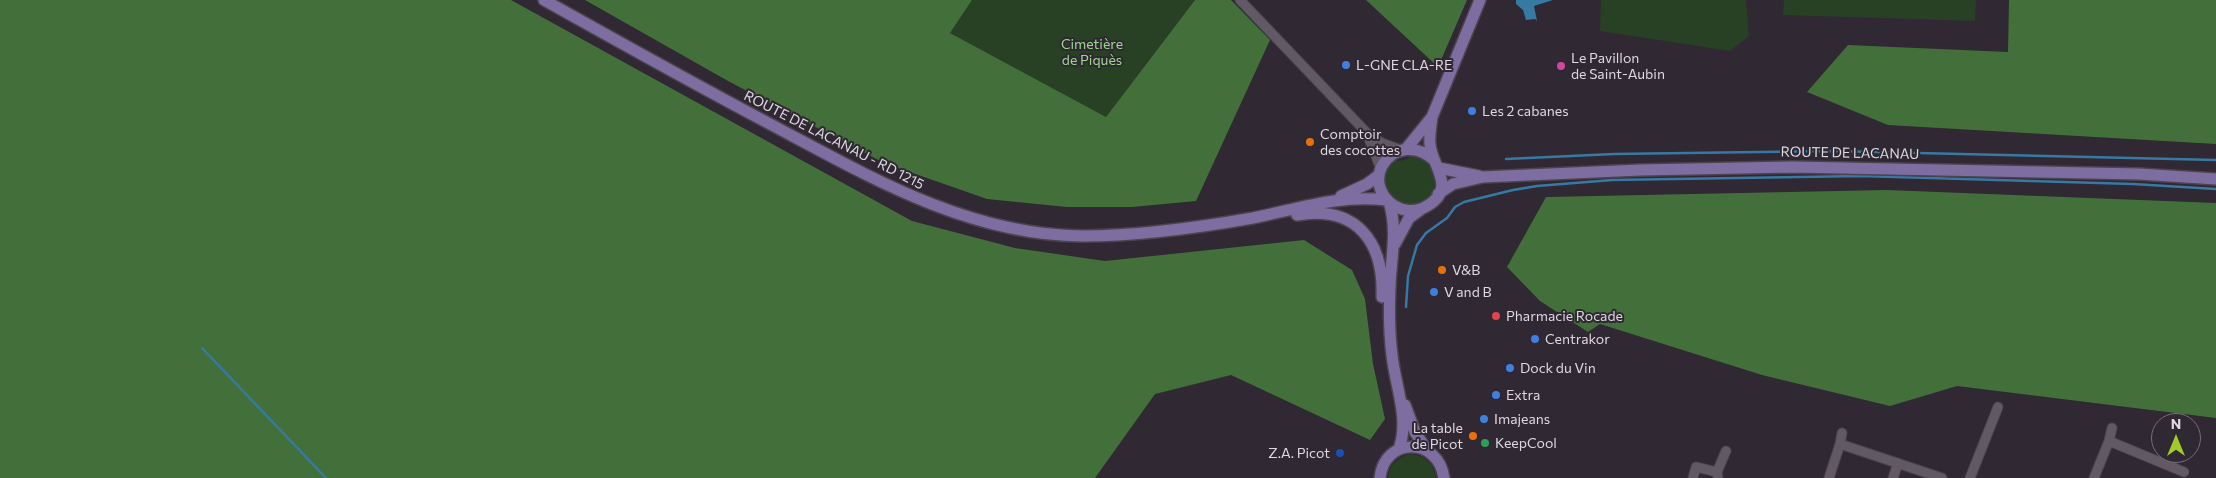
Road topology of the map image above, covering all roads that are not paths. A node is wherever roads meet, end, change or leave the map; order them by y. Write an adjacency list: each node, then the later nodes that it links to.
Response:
1 (544, 0): 15 (main road, ROUTE DE LACANAU - RD 1215)
2 (1240, 0): 5 (street)
3 (1480, 0): 4 (main road)
4 (1432, 118): 6 (main road); 7 (main road)
5 (1367, 133): 6 (street); 8 (street)
6 (1404, 149): 7 (main road); 8 (main road)
7 (1437, 164): 9 (main road); 11 (main road)
8 (1380, 172): 12 (main road); 13 (main road)
9 (1483, 177): 10 (main road, ROUTE DE LACANAU); 11 (main road)
10 (2216, 179)
11 (1438, 194): 14 (main road)
12 (1333, 200): 13 (main road); 15 (main road)
13 (1388, 201): 14 (main road); 16 (main road)
14 (1420, 210): 16 (main road)
15 (1252, 218): 17 (main road)
16 (1394, 248): 17 (main road)
17 (1392, 355): 18 (main road)
18 (1397, 385): 24 (main road); 25 (main road)
19 (1998, 407): 36 (street)
20 (2112, 428): 22 (street)
21 (1842, 434): 23 (street)
22 (2109, 441): 28 (street); 37 (street)
23 (1840, 444): 27 (street); 33 (street)
24 (1399, 449): 25 (main road); 30 (main road)
25 (1426, 450): 31 (main road)
26 (1726, 450): 29 (street)
27 (1898, 463): 34 (street); 35 (street)
28 (2184, 472)
29 (1718, 475): 32 (street)
30 (1380, 478)
31 (1444, 478)
32 (1693, 478)
33 (1828, 478)
34 (1893, 478)
35 (1942, 478)
36 (1970, 478)
37 (2094, 478)

